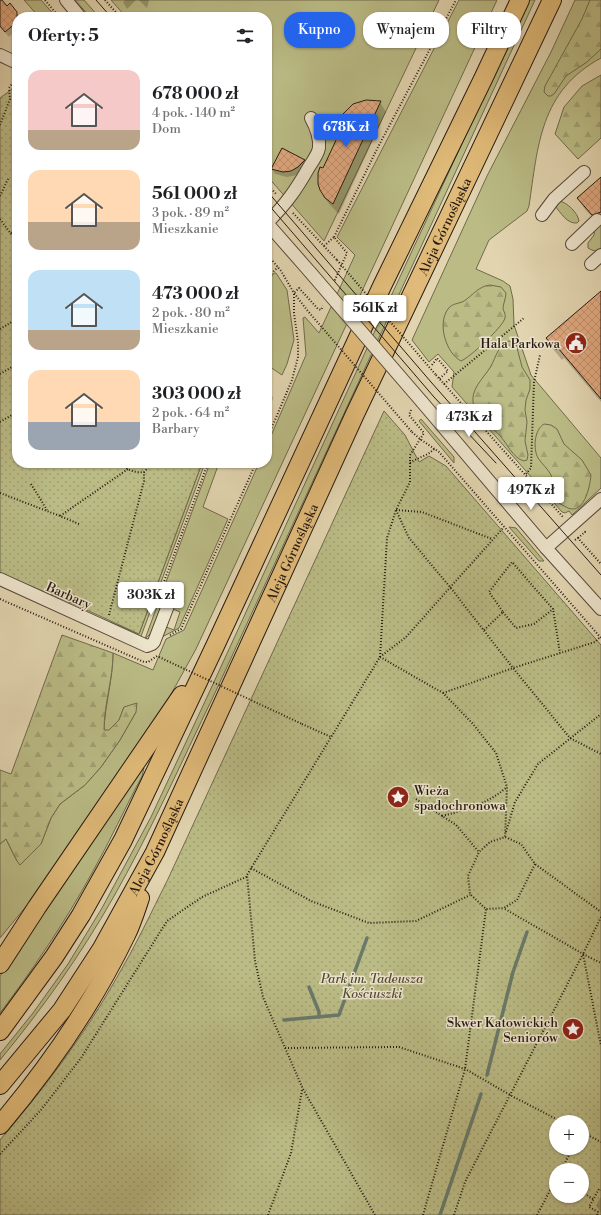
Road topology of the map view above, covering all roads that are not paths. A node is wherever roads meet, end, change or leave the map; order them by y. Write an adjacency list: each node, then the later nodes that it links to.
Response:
1 (66, 0): 4 (street)
2 (520, 0): 21 (highway)
3 (552, 0): 22 (highway, Aleja Górnośląska)
4 (74, 12)
5 (0, 56): 6 (street)
6 (12, 61)
7 (311, 118): 10 (street)
8 (584, 172): 9 (street)
9 (542, 214)
10 (272, 218)
11 (597, 220): 13 (street)
12 (272, 229): 17 (street, bridge)
13 (572, 244)
14 (601, 255): 15 (street)
15 (591, 264)
16 (601, 499): 17 (street)
17 (546, 548): 20 (street)
18 (0, 579): 19 (street, Barbary)
19 (169, 603)
20 (601, 609)
21 (215, 646): 23 (highway); 26 (highway)
22 (155, 852): 27 (highway, Aleja Górnośląska); 28 (highway)
23 (37, 907): 24 (highway); 25 (highway)
24 (0, 946)
25 (0, 964)
26 (0, 1031)
27 (0, 1085)
28 (0, 1125)

